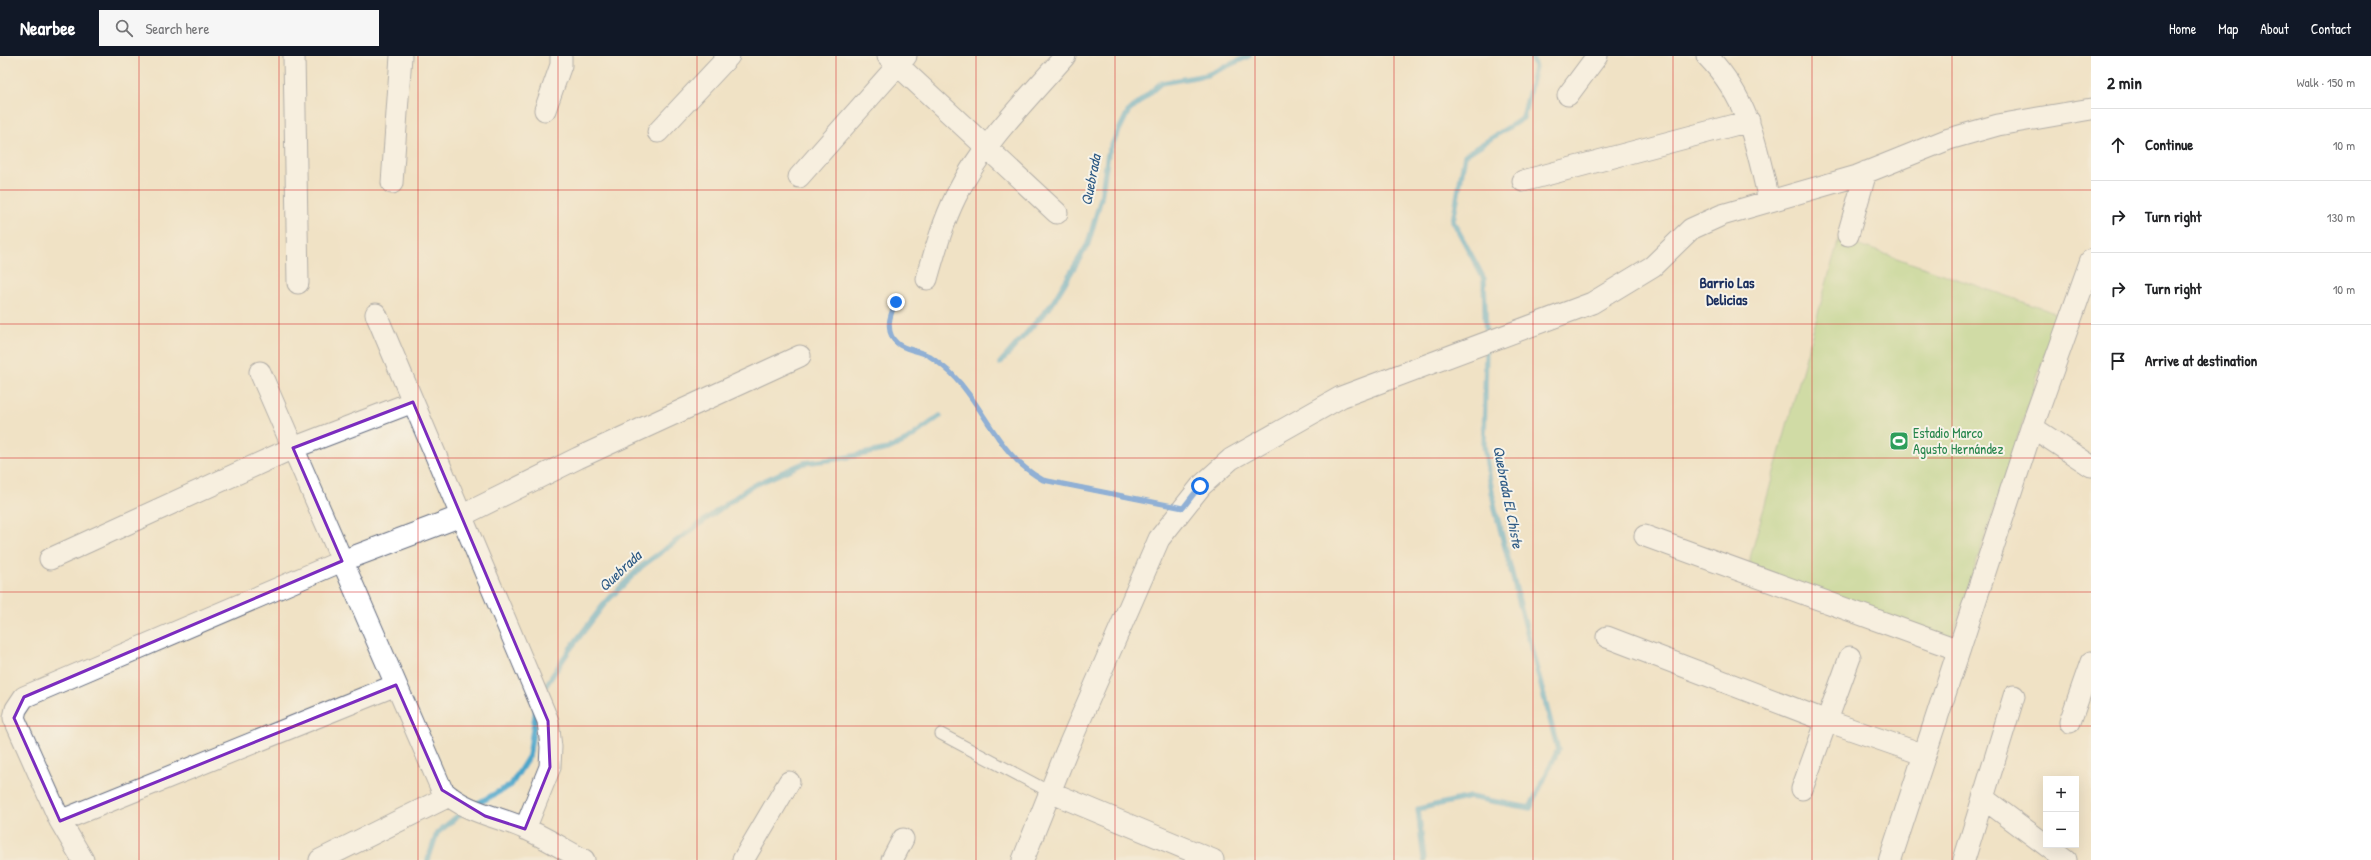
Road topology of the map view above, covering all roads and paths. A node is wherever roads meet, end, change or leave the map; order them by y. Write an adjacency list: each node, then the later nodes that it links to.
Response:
1 (294, 56): 24 (street)
2 (401, 56): 18 (street)
3 (729, 56): 13 (street)
4 (1065, 56): 14 (street)
5 (1597, 56): 9 (street)
6 (1707, 56): 12 (street)
7 (564, 59): 11 (street)
8 (898, 59): 14 (street); 16 (street)
9 (1568, 95)
10 (2091, 109): 15 (street)
11 (545, 110)
12 (1749, 121): 17 (street); 19 (street)
13 (658, 132)
14 (987, 148): 20 (street); 23 (street)
15 (1866, 172): 19 (street); 21 (street)
16 (799, 178)
17 (1523, 181)
18 (392, 183)
19 (1769, 201): 33 (street)
20 (1057, 213)
21 (1848, 235)
22 (2091, 261): 30 (street)
23 (927, 279)
24 (298, 283)
25 (896, 302): 33 (path)
26 (376, 314): 29 (street)
27 (800, 356): 34 (street)
28 (260, 372): 31 (street)
29 (413, 402): 31 (street); 34 (street)
30 (2032, 427): 32 (street); 39 (street)
31 (293, 448): 36 (street); 37 (street)
32 (2091, 466)
33 (1183, 508): 50 (street)
34 (461, 516): 37 (street); 54 (street)
35 (1645, 536): 39 (street)
36 (50, 559)
37 (342, 561): 42 (street); 53 (street)
38 (1607, 637): 44 (street)
39 (1959, 650): 47 (street)
40 (1850, 657): 44 (street)
41 (2091, 662): 45 (street)
42 (396, 685): 51 (street); 53 (street)
43 (2014, 696): 52 (street)
44 (1827, 721): 47 (street); 49 (street)
45 (2070, 722)
46 (941, 734): 50 (lane)
47 (1925, 755): 63 (street)
48 (789, 782): 59 (street)
49 (1802, 789)
50 (1050, 792): 61 (street); 62 (street)
51 (449, 796): 54 (street); 57 (street)
52 (1983, 798): 64 (street); 65 (street)
53 (60, 821): 56 (street)
54 (525, 829): 58 (street)
55 (903, 839): 60 (street)
56 (83, 860)
57 (320, 860)
58 (584, 860)
59 (743, 860)
60 (892, 860)
61 (1023, 860)
62 (1213, 860)
63 (1890, 860)
64 (1964, 860)
65 (2066, 860)

